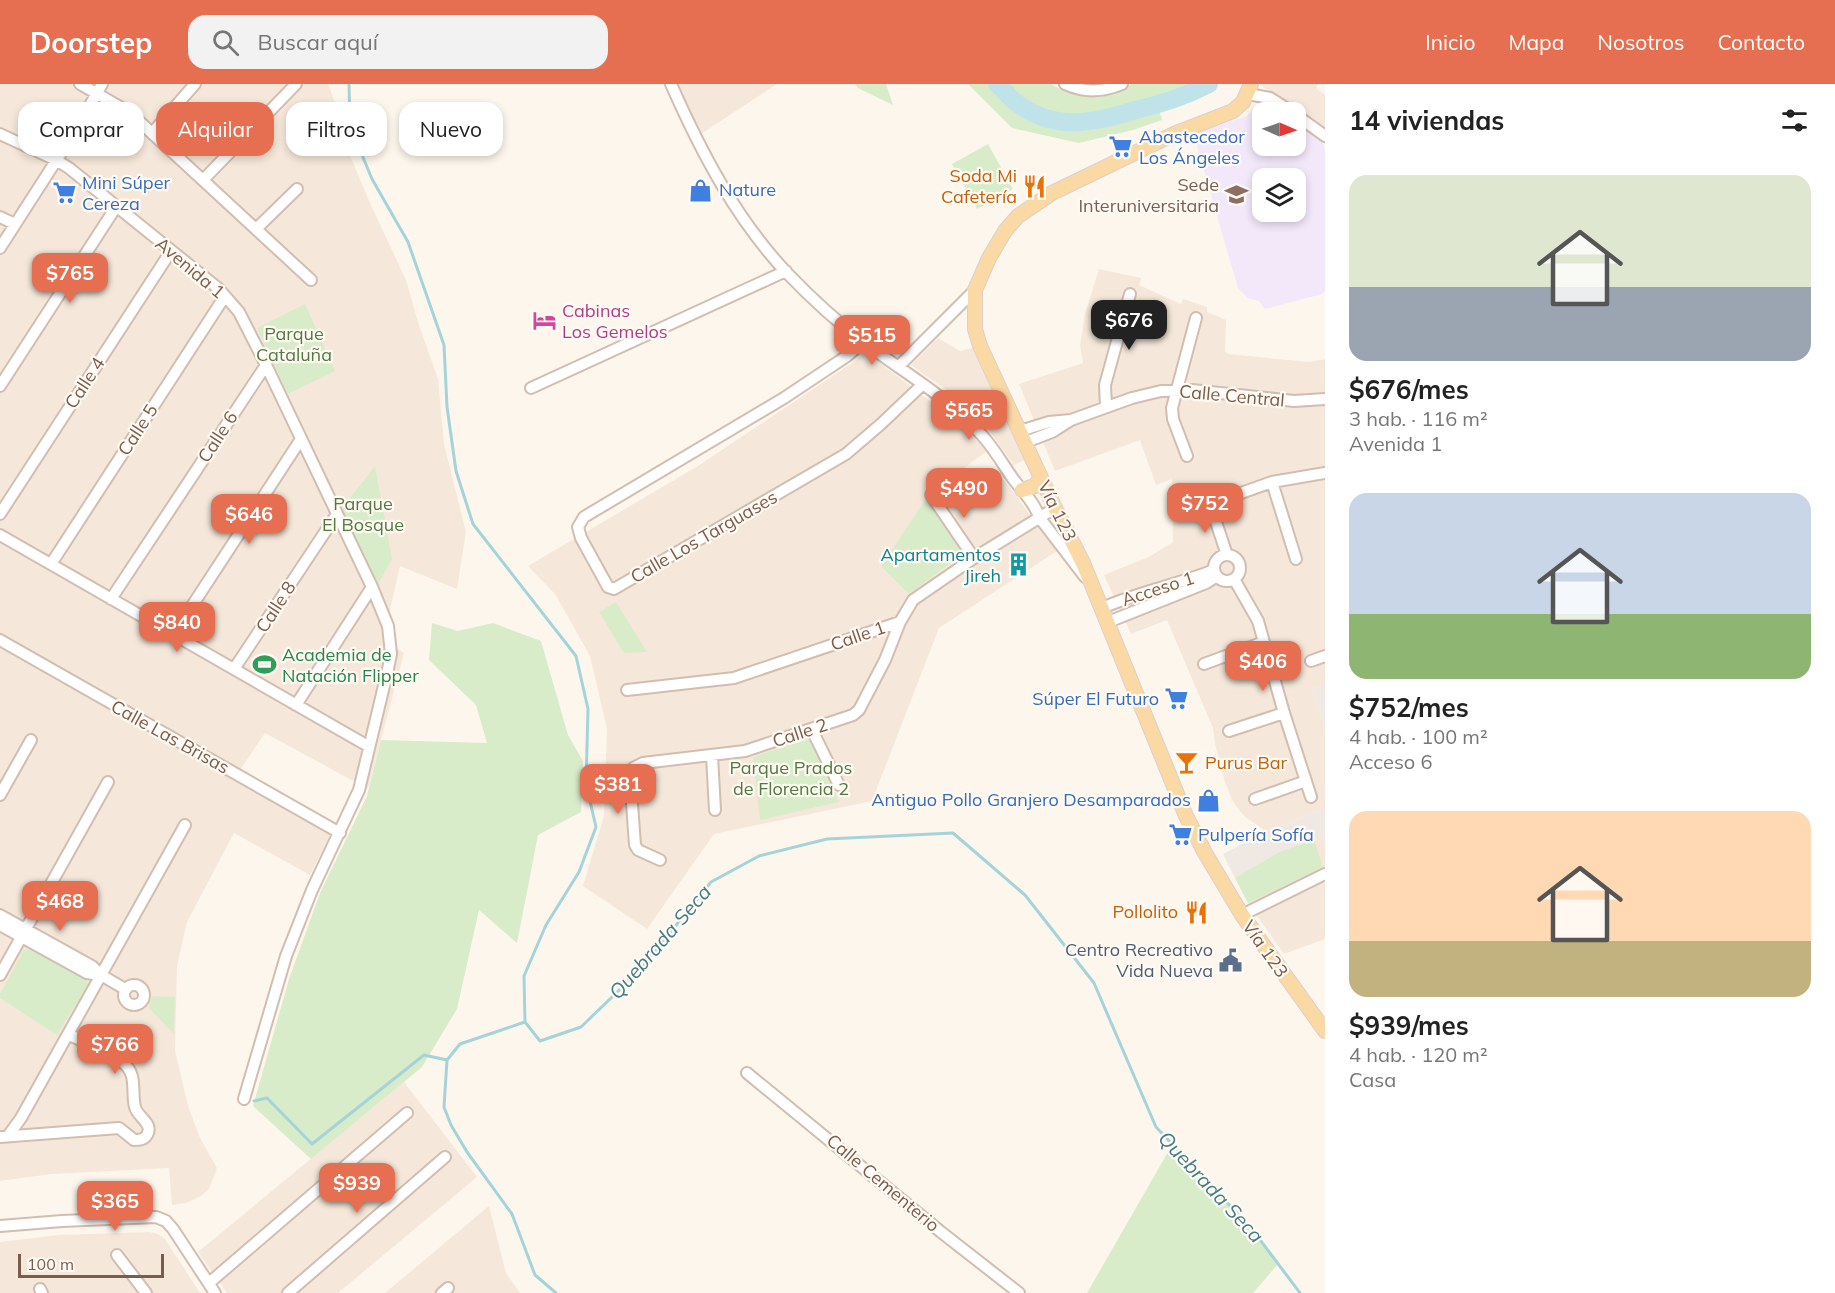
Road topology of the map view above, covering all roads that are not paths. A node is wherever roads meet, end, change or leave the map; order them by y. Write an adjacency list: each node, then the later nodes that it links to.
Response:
1 (80, 84): 7 (street)
2 (195, 84): 11 (street)
3 (296, 84): 15 (street)
4 (671, 84): 23 (street)
5 (1065, 84): 6 (street)
6 (1122, 84)
7 (100, 89): 11 (street); 14 (street)
8 (1249, 89): 9 (street); 25 (main road, Vía 123)
9 (1275, 102)
10 (1306, 122): 13 (street)
11 (153, 132): 15 (street)
12 (0, 134): 14 (street, Avenida 1)
13 (1325, 135)
14 (56, 160): 17 (street, Avenida 1); 19 (street)
15 (204, 179): 20 (street)
16 (297, 189): 20 (street)
17 (116, 207): 22 (street, Avenida 1); 33 (street)
18 (0, 218): 19 (street)
19 (15, 225): 21 (street)
20 (257, 228): 24 (street)
21 (0, 248)
22 (171, 251): 27 (street, Avenida 1); 47 (street, Calle 4)
23 (786, 271): 29 (street); 34 (street)
24 (311, 280)
25 (975, 290): 31 (street); 38 (main road, Vía 123)
26 (1130, 294): 37 (street)
27 (225, 296): 30 (street, Avenida 1); 54 (street, Calle 5)
28 (1196, 318): 35 (street)
29 (862, 342): 31 (street); 32 (street, Calle Los Targuases)
30 (266, 365): 39 (street, Avenida 1); 61 (street, Calle 6)
31 (898, 367): 32 (street)
32 (922, 385): 44 (street)
33 (0, 386)
34 (531, 388)
35 (1176, 390): 36 (street, Calle Central); 37 (street, Calle Central); 40 (street)
36 (1325, 399)
37 (1106, 407): 38 (street, Calle Central)
38 (1023, 437): 42 (main road, Vía 123)
39 (301, 439): 48 (street, Avenida 1); 66 (street)
40 (1187, 456)
41 (1325, 473): 43 (street)
42 (1041, 477): 44 (main road); 46 (main road, Vía 123)
43 (1272, 482): 51 (street); 53 (street)
44 (1022, 490): 49 (street)
45 (930, 495): 52 (street)
46 (1055, 508): 49 (street, Calle 1); 57 (main road, Vía 123)
47 (0, 514)
48 (337, 514): 58 (street, Avenida 1); 72 (street, Calle 8)
49 (1039, 517): 52 (street, Calle 1); 57 (street)
50 (0, 535): 54 (street)
51 (1227, 555): 55 (street); 56 (street)
52 (974, 558): 64 (street, Calle 1)
53 (1296, 559)
54 (51, 564): 61 (street)
55 (1216, 573): 56 (street); 59 (street, Acceso 1)
56 (1234, 579): 68 (street)
57 (1091, 584): 62 (main road, Vía 123)
58 (372, 587): 74 (street); 79 (street, Avenida 1)
59 (1177, 589): 60 (street, Acceso 1); 63 (street, Acceso 1)
60 (1124, 598): 62 (street, Acceso 1); 63 (street)
61 (111, 599): 66 (street)
62 (1102, 608): 65 (main road, Vía 123)
63 (1131, 614): 65 (street, Acceso 1)
64 (900, 622): 73 (street, Calle 1); 76 (street, Calle 2)
65 (1108, 622): 93 (main road, Vía 123)
66 (174, 635): 72 (street)
67 (0, 640): 89 (street, Calle Las Brisas)
68 (1264, 642): 71 (street); 75 (street)
69 (1325, 656): 70 (street)
70 (1311, 661)
71 (1204, 664)
72 (234, 669): 74 (street)
73 (627, 690)
74 (296, 705): 79 (street)
75 (1284, 713): 77 (street); 81 (street)
76 (812, 730): 80 (street, Calle 2); 83 (street)
77 (1229, 731)
78 (31, 740): 84 (street)
79 (368, 746): 89 (street)
80 (712, 756): 87 (street); 90 (street, Calle 2)
81 (1306, 781): 85 (street); 86 (street)
82 (108, 782): 95 (street)
83 (839, 785)
84 (0, 795)
85 (1311, 797)
86 (1255, 799)
87 (715, 810)
88 (185, 825): 97 (street)
89 (340, 833): 102 (street)
90 (660, 860)
91 (1325, 874): 93 (street)
92 (0, 915): 95 (street)
93 (1242, 915): 99 (main road, Vía 123)
94 (0, 925): 95 (street)
95 (23, 933): 96 (street); 97 (street)
96 (0, 975)
97 (101, 975): 98 (street); 100 (street)
98 (126, 989)
99 (1325, 1031)
100 (68, 1034): 104 (street); 104 (street)
101 (747, 1072): 112 (street, Calle Cementerio)
102 (244, 1099)
103 (407, 1113): 108 (street)
104 (4, 1136)
105 (445, 1157): 111 (street)
106 (0, 1226): 108 (street)
107 (117, 1255): 109 (street)
108 (209, 1283): 110 (street)
109 (146, 1293)
110 (215, 1293)
111 (288, 1293)
112 (1019, 1293)

